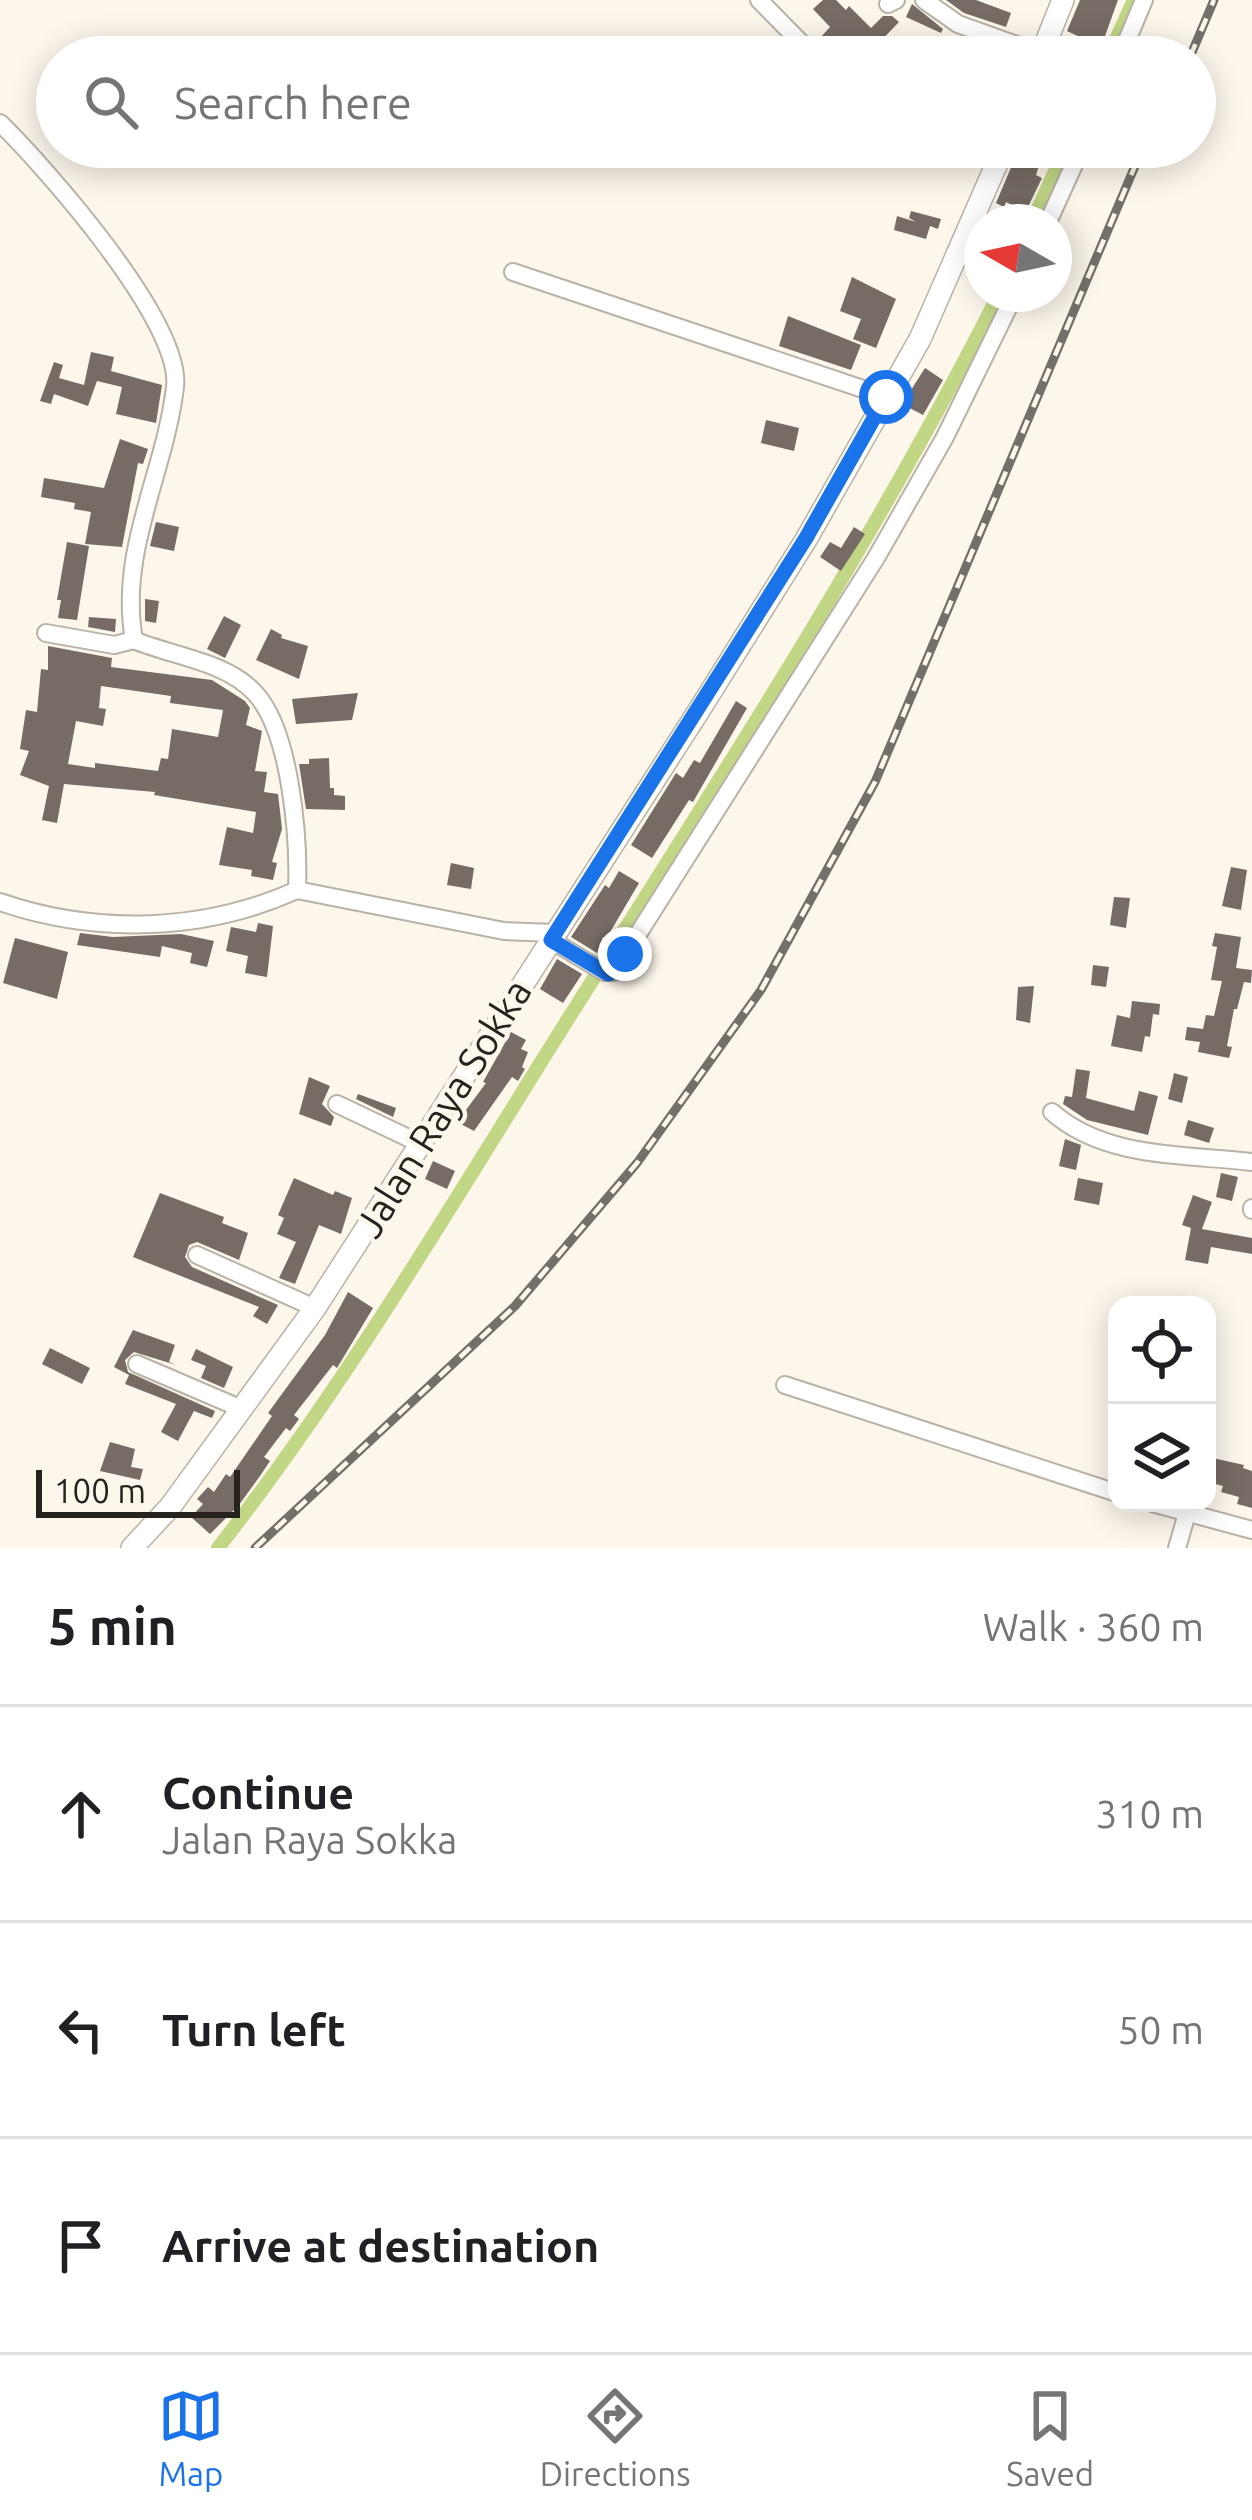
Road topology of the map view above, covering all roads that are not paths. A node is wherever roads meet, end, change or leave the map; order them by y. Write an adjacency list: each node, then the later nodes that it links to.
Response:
1 (759, 0): 5 (street)
2 (924, 0): 6 (street)
3 (1063, 0): 7 (main road)
4 (1144, 0): 8 (street)
5 (794, 36)
6 (990, 36)
7 (1049, 36)
8 (1129, 36)
9 (0, 123): 10 (street)
10 (36, 160)
11 (43, 168): 19 (street)
12 (995, 168): 17 (main road, Jalan Raya Sokka)
13 (1072, 168): 14 (street)
14 (1056, 204)
15 (513, 272): 17 (street)
16 (1006, 312): 22 (street)
17 (886, 397): 22 (main road, Jalan Raya Sokka)
18 (46, 633): 19 (street)
19 (134, 640): 20 (street)
20 (297, 890): 21 (street); 22 (street)
21 (0, 902)
22 (552, 936): 25 (main road, Jalan Raya Sokka)
23 (337, 1103): 25 (street)
24 (1052, 1112): 26 (street)
25 (421, 1144): 28 (main road, Jalan Raya Sokka)
26 (1252, 1162)
27 (196, 1255): 28 (street)
28 (315, 1308): 31 (main road, Jalan Raya Sokka)
29 (137, 1364): 31 (street)
30 (785, 1385): 32 (street)
31 (242, 1409): 36 (main road, Jalan Raya Sokka)
32 (1108, 1490)
33 (1187, 1512): 37 (street)
34 (1200, 1512): 35 (street)
35 (1252, 1529)
36 (132, 1548)
37 (1177, 1548)

